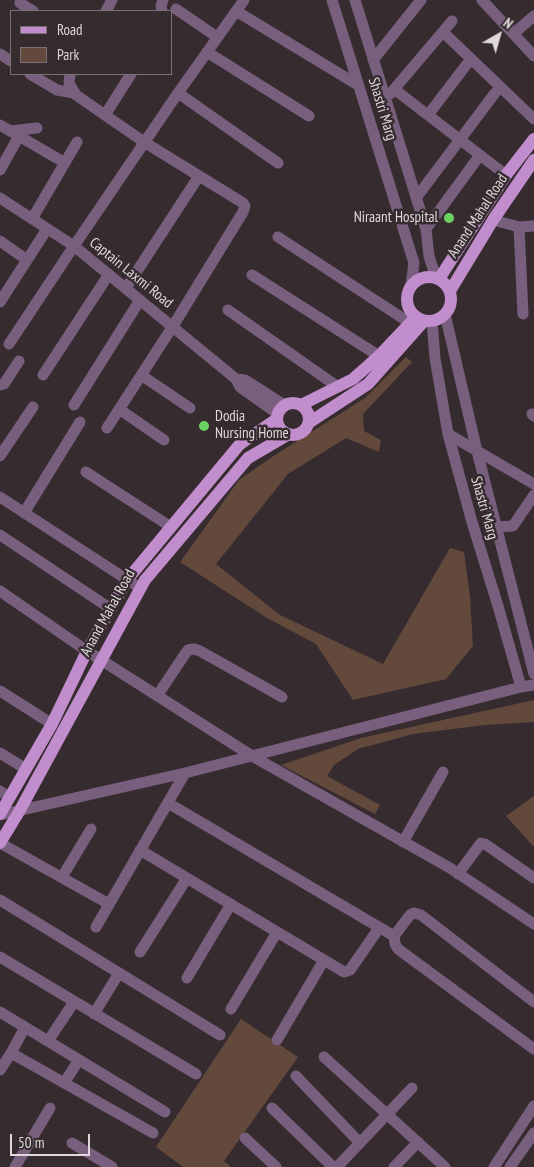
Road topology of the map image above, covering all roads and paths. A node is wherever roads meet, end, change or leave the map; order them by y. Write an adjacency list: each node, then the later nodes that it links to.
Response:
1 (244, 0): 9 (street)
2 (332, 0): 22 (street, Shastri Marg)
3 (355, 0): 17 (street, Shastri Marg)
4 (421, 0): 17 (street)
5 (482, 0): 13 (street)
6 (20, 3): 8 (street)
7 (176, 9): 14 (street)
8 (31, 10)
9 (236, 12): 14 (street); 22 (street)
10 (534, 16): 13 (street)
11 (452, 21): 12 (street)
12 (448, 33): 23 (street); 31 (street)
13 (512, 34): 16 (street)
14 (218, 37): 15 (street)
15 (207, 52): 25 (street); 30 (street)
16 (534, 56)
17 (373, 60): 27 (street, Shastri Marg)
18 (467, 64): 29 (street)
19 (32, 75): 24 (street)
20 (70, 75): 24 (street)
21 (130, 75): 28 (street)
22 (358, 86): 62 (street, Shastri Marg)
23 (394, 89): 27 (street); 29 (street)
24 (74, 93): 28 (street)
25 (178, 93): 37 (street); 41 (street)
26 (495, 93): 35 (street)
27 (385, 99): 47 (street, Shastri Marg)
28 (105, 115): 37 (street)
29 (428, 115): 35 (street)
30 (309, 116)
31 (534, 119)
32 (37, 128): 33 (street)
33 (10, 131): 40 (street); 42 (street)
34 (534, 139): 44 (main road, Anand Mahal Road)
35 (461, 140): 38 (street); 47 (street)
36 (77, 142): 40 (street)
37 (144, 142): 45 (street); 56 (street)
38 (480, 155): 44 (street); 53 (street)
39 (534, 160): 43 (main road, Anand Mahal Road)
40 (65, 163): 48 (street)
41 (278, 163)
42 (0, 170)
43 (529, 173): 49 (main road, Anand Mahal Road)
44 (506, 175): 60 (main road, Anand Mahal Road)
45 (199, 176): 63 (street); 71 (street)
46 (0, 198): 48 (street, Captain Laxmi Road)
47 (416, 198): 53 (street, Shastri Marg)
48 (32, 219): 52 (street, Captain Laxmi Road)
49 (493, 220): 51 (street); 64 (main road, Anand Mahal Road)
50 (534, 226): 51 (street)
51 (519, 227): 69 (street)
52 (47, 229): 56 (street, Captain Laxmi Road); 57 (street)
53 (426, 229): 60 (street, Shastri Marg)
54 (278, 237): 70 (street)
55 (0, 241): 57 (street)
56 (74, 246): 58 (street, Captain Laxmi Road); 72 (street)
57 (27, 260): 61 (street)
58 (109, 274): 63 (street, Captain Laxmi Road); 75 (street)
59 (252, 275): 73 (street)
60 (437, 278): 62 (main road); 64 (main road)
61 (5, 284): 66 (street)
62 (411, 286): 70 (main road)
63 (126, 288): 65 (street, Captain Laxmi Road)
64 (450, 291): 68 (main road)
65 (140, 300): 71 (street, Captain Laxmi Road); 79 (street)
66 (0, 302)
67 (228, 310): 78 (street)
68 (445, 314): 70 (main road); 91 (street, Shastri Marg)
69 (523, 314)
70 (420, 320): 73 (main road); 86 (main road); 89 (street, Shastri Marg)
71 (172, 326): 76 (street); 84 (street, Captain Laxmi Road)
72 (10, 344)
73 (379, 356): 78 (main road)
74 (19, 361): 77 (street)
75 (43, 375)
76 (141, 375): 82 (street); 83 (street)
77 (0, 385)
78 (338, 387): 80 (main road)
79 (74, 404)
80 (301, 405): 84 (main road); 86 (main road)
81 (33, 407): 92 (street)
82 (190, 408)
83 (119, 409): 87 (street); 90 (street)
84 (280, 413): 88 (main road); 98 (main road, Anand Mahal Road)
85 (80, 422): 97 (street)
86 (310, 422): 88 (main road)
87 (107, 428)
88 (289, 434): 102 (main road, Anand Mahal Road)
89 (448, 434): 91 (street); 109 (street, Shastri Marg)
90 (164, 440)
91 (477, 451): 94 (street); 99 (street, Shastri Marg)
92 (0, 456)
93 (86, 472): 98 (street)
94 (534, 484)
95 (534, 495): 99 (street)
96 (0, 497): 97 (street)
97 (24, 512): 101 (street)
98 (171, 527): 101 (main road, Anand Mahal Road)
99 (496, 527): 107 (street, Shastri Marg)
100 (0, 534): 104 (street)
101 (127, 580): 102 (street); 104 (main road, Anand Mahal Road)
102 (140, 588): 106 (main road, Anand Mahal Road)
103 (0, 591): 105 (street)
104 (111, 610): 105 (main road, Anand Mahal Road)
105 (88, 651): 106 (street); 113 (main road, Anand Mahal Road)
106 (100, 660): 111 (street); 122 (main road, Anand Mahal Road)
107 (534, 674)
108 (534, 685): 109 (street)
109 (521, 687): 115 (street)
110 (0, 691): 113 (street)
111 (158, 696): 112 (street); 115 (street)
112 (282, 697)
113 (52, 724): 116 (main road, Anand Mahal Road)
114 (0, 753): 116 (street)
115 (252, 756): 118 (street); 125 (street)
116 (26, 769): 120 (main road, Anand Mahal Road)
117 (443, 772): 125 (street)
118 (184, 774): 119 (street); 121 (street)
119 (155, 780): 121 (street); 122 (street)
120 (5, 794): 123 (main road, Anand Mahal Road)
121 (170, 798): 127 (street); 137 (street)
122 (20, 810): 123 (street); 126 (main road, Anand Mahal Road)
123 (0, 814)
124 (91, 829): 129 (street)
125 (402, 842): 128 (street)
126 (0, 843): 129 (street)
127 (140, 850): 130 (street); 133 (street)
128 (458, 874): 131 (street); 135 (street)
129 (62, 877): 133 (street)
130 (187, 878): 134 (street); 140 (street)
131 (534, 878)
132 (0, 900): 143 (street)
133 (109, 904): 136 (street)
134 (231, 904): 138 (street); 144 (street)
135 (534, 924)
136 (96, 927)
137 (379, 928): 139 (street); 142 (street)
138 (277, 932): 142 (street); 147 (street)
139 (394, 936): 146 (street); 154 (street)
140 (140, 952)
141 (0, 957): 145 (street)
142 (324, 960): 153 (street)
143 (119, 974): 149 (street); 151 (street)
144 (187, 978)
145 (74, 1002): 149 (street); 152 (street)
146 (534, 1002)
147 (231, 1009)
148 (0, 1012): 150 (street)
149 (94, 1014): 159 (street)
150 (24, 1026): 152 (street); 155 (street)
151 (220, 1035)
152 (48, 1040): 157 (street)
153 (277, 1040)
154 (534, 1049)
155 (11, 1053): 158 (street); 161 (street)
156 (324, 1057): 167 (street)
157 (79, 1060): 161 (street); 166 (street)
158 (0, 1070)
159 (196, 1074)
160 (296, 1076): 173 (street)
161 (64, 1083): 168 (street)
162 (412, 1088): 167 (street)
163 (534, 1106): 180 (street)
164 (50, 1108): 174 (street)
165 (272, 1108): 177 (street)
166 (165, 1112)
167 (387, 1114): 171 (street); 173 (street)
168 (153, 1133)
169 (534, 1133): 181 (street)
170 (245, 1138): 176 (street)
171 (418, 1142): 178 (street); 179 (street)
172 (72, 1143): 175 (street)
173 (360, 1143): 177 (street)
174 (15, 1167)
175 (112, 1167)
176 (276, 1167)
177 (335, 1167)
178 (394, 1167)
179 (445, 1167)
180 (494, 1167)
181 (510, 1167)

